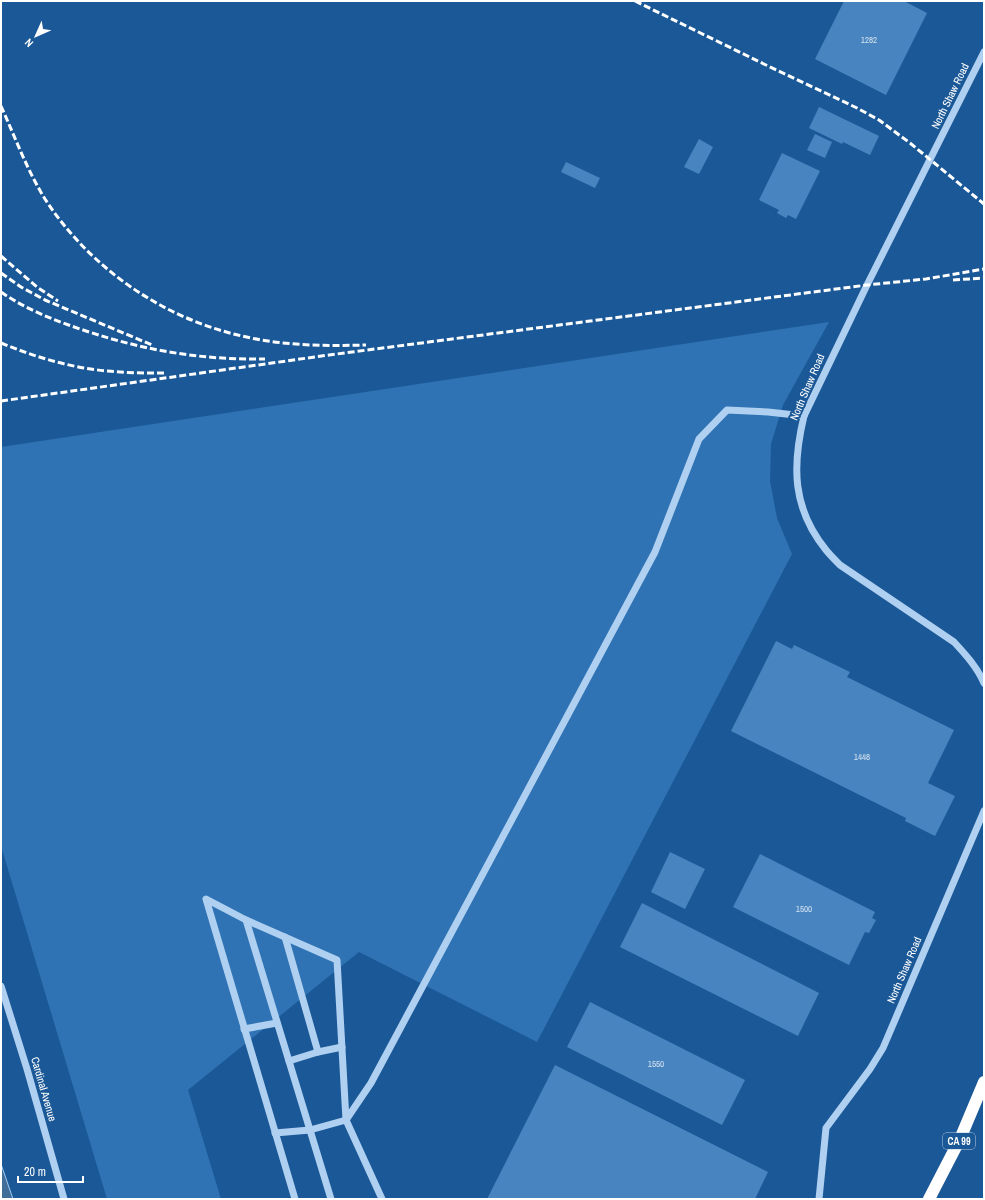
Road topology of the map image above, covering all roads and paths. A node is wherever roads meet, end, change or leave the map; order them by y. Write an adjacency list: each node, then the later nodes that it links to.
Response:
1 (984, 52): 2 (street, North Shaw Road)
2 (804, 416): 3 (street, North Shaw Road); 14 (street)
3 (984, 683)
4 (984, 811): 21 (street, North Shaw Road)
5 (246, 920): 6 (street); 8 (street); 9 (street)
6 (285, 937): 10 (street); 11 (street)
7 (1, 986): 17 (street, Cardinal Avenue)
8 (277, 1023): 9 (street); 12 (street)
9 (244, 1029): 16 (street)
10 (342, 1047): 11 (street); 14 (street)
11 (318, 1052): 12 (street)
12 (289, 1061): 15 (street)
13 (984, 1082): 22 (highway, CA 99)
14 (346, 1120): 15 (street); 20 (street)
15 (310, 1130): 16 (street); 19 (street)
16 (275, 1133): 18 (street)
17 (64, 1199)
18 (295, 1199)
19 (331, 1199)
20 (382, 1199)
21 (819, 1199)
22 (929, 1199)

